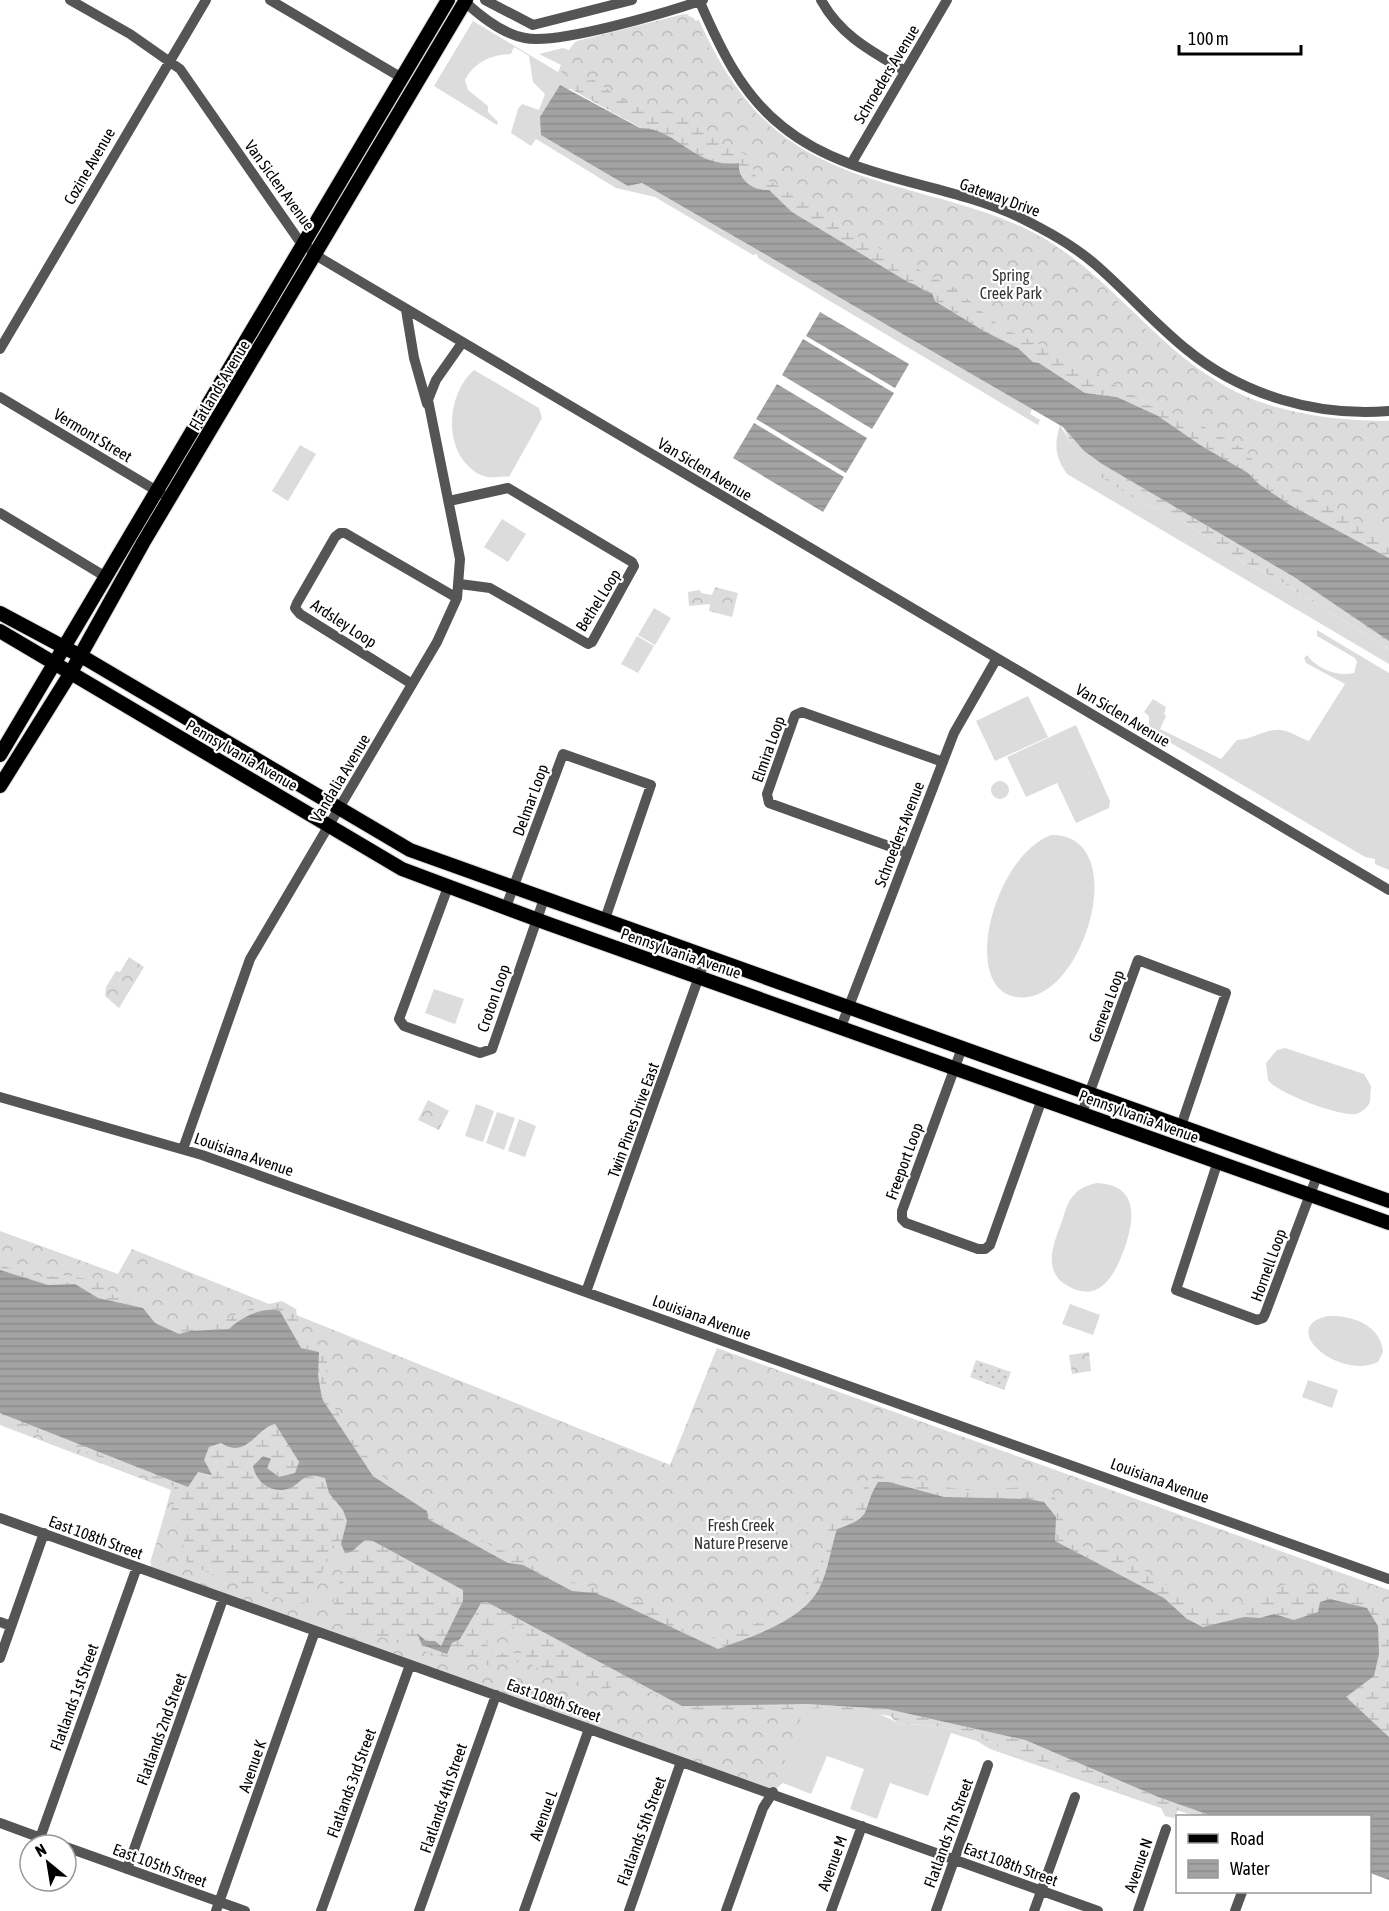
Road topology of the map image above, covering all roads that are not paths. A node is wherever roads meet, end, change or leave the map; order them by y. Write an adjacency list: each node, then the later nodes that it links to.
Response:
1 (70, 0): 11 (street, Van Siclen Avenue)
2 (206, 0): 11 (street, Cozine Avenue)
3 (270, 0): 13 (street)
4 (448, 0): 13 (main road, Flatlands Avenue)
5 (485, 0): 6 (street)
6 (632, 0)
7 (701, 0): 10 (street); 14 (street, Gateway Drive)
8 (821, 0): 12 (street)
9 (947, 0): 12 (street, Schroeders Avenue)
10 (465, 1): 16 (main road, Flatlands Avenue)
11 (169, 60): 15 (street, Van Siclen Avenue); 19 (street, Cozine Avenue)
12 (905, 71): 14 (street, Schroeders Avenue)
13 (402, 78): 15 (main road, Flatlands Avenue)
14 (850, 164): 21 (street, Gateway Drive)
15 (304, 244): 16 (street, Van Siclen Avenue); 23 (main road, Flatlands Avenue)
16 (315, 254): 17 (street, Van Siclen Avenue); 24 (main road, Flatlands Avenue)
17 (406, 310): 18 (street, Van Siclen Avenue); 22 (street, Vandalia Avenue)
18 (462, 343): 22 (street, Vandalia Avenue); 34 (street, Van Siclen Avenue)
19 (0, 349)
20 (0, 397): 23 (street, Vermont Street)
21 (1389, 411)
22 (430, 412): 25 (street, Vandalia Avenue)
23 (157, 491): 24 (street, Vermont Street); 27 (main road, Flatlands Avenue)
24 (170, 499): 33 (main road, Flatlands Avenue)
25 (449, 501): 28 (street, Vandalia Avenue); 28 (street, Bethel Loop)
26 (0, 513): 27 (street)
27 (106, 577): 32 (main road, Flatlands Avenue)
28 (460, 584): 29 (street, Vandalia Avenue)
29 (457, 598): 37 (street, Vandalia Avenue); 37 (street, Ardsley Loop)
30 (0, 613): 32 (main road, Pennsylvania Avenue)
31 (0, 631): 35 (main road, Pennsylvania Avenue)
32 (64, 649): 33 (main road, Pennsylvania Avenue); 35 (main road, Flatlands Avenue)
33 (80, 656): 36 (main road, Flatlands Avenue); 41 (main road, Pennsylvania Avenue)
34 (997, 658): 39 (street, Schroeders Avenue); 46 (street, Van Siclen Avenue)
35 (55, 665): 36 (main road, Pennsylvania Avenue); 38 (main road, Flatlands Avenue)
36 (70, 674): 40 (main road, Flatlands Avenue); 42 (main road, Pennsylvania Avenue)
37 (412, 684): 41 (street, Vandalia Avenue)
38 (2, 745)
39 (943, 762): 43 (street, Schroeders Avenue); 43 (street, Elmira Loop)
40 (0, 786)
41 (339, 810): 42 (street, Vandalia Avenue); 45 (main road, Pennsylvania Avenue)
42 (330, 825): 44 (main road, Pennsylvania Avenue); 62 (street, Vandalia Avenue)
43 (908, 853): 53 (street, Schroeders Avenue)
44 (448, 887): 48 (main road, Pennsylvania Avenue); 49 (street, Croton Loop)
45 (513, 888): 47 (main road, Pennsylvania Avenue); 48 (street, Delmar Loop); 50 (street, Delmar Loop)
46 (1389, 890)
47 (544, 899): 49 (street, Croton Loop); 50 (main road, Pennsylvania Avenue)
48 (506, 907): 49 (main road, Pennsylvania Avenue)
49 (537, 918): 52 (main road, Pennsylvania Avenue)
50 (605, 919): 51 (main road, Pennsylvania Avenue)
51 (706, 957): 52 (street, Twin Pines Drive East); 53 (main road, Pennsylvania Avenue)
52 (701, 977): 54 (main road, Pennsylvania Avenue); 68 (street, Twin Pines Drive East)
53 (849, 1006): 54 (street, Schroeders Avenue); 55 (main road, Pennsylvania Avenue)
54 (841, 1027): 56 (main road, Pennsylvania Avenue)
55 (962, 1048): 56 (street, Freeport Loop); 57 (main road, Pennsylvania Avenue)
56 (955, 1068): 59 (main road, Pennsylvania Avenue); 59 (street, Freeport Loop)
57 (1089, 1094): 60 (street, Geneva Loop); 61 (main road, Pennsylvania Avenue); 61 (street, Geneva Loop)
58 (0, 1097): 62 (street, Louisiana Avenue)
59 (1042, 1099): 60 (main road, Pennsylvania Avenue)
60 (1082, 1113): 63 (main road, Pennsylvania Avenue)
61 (1180, 1126): 64 (main road, Pennsylvania Avenue)
62 (183, 1149): 68 (street, Louisiana Avenue)
63 (1218, 1161): 65 (main road, Pennsylvania Avenue); 65 (street, Hornell Loop)
64 (1317, 1176): 65 (street, Hornell Loop); 66 (main road, Pennsylvania Avenue)
65 (1310, 1194): 67 (main road, Pennsylvania Avenue)
66 (1389, 1201)
67 (1389, 1223)
68 (586, 1292): 72 (street, Louisiana Avenue)
69 (0, 1518): 70 (street, East 108th Street)
70 (44, 1533): 71 (street, East 108th Street); 75 (street)
71 (136, 1567): 73 (street, East 108th Street); 89 (street, Flatlands 1st Street)
72 (1389, 1579)
73 (223, 1599): 76 (street, East 108th Street); 92 (street, Flatlands 2nd Street)
74 (0, 1622): 75 (street)
75 (12, 1626): 77 (street)
76 (315, 1630): 78 (street, East 108th Street); 95 (street, Avenue K)
77 (0, 1658)
78 (410, 1665): 79 (street, East 108th Street); 97 (street, Flatlands 3rd Street)
79 (496, 1695): 80 (street, East 108th Street); 98 (street, Flatlands 4th Street)
80 (589, 1729): 81 (street, East 108th Street); 99 (street, Avenue L)
81 (681, 1762): 83 (street, East 108th Street); 100 (street, Flatlands 5th Street)
82 (988, 1765): 91 (street, Flatlands 7th Street)
83 (773, 1792): 86 (street, East 108th Street); 101 (street)
84 (1075, 1797): 93 (street)
85 (0, 1823): 88 (street)
86 (862, 1826): 91 (street, East 108th Street); 102 (street, Avenue M)
87 (1166, 1829): 106 (street, Avenue N)
88 (27, 1833)
89 (42, 1833)
90 (78, 1851): 92 (street, East 105th Street)
91 (954, 1860): 93 (street, East 108th Street); 103 (street, Flatlands 7th Street)
92 (127, 1869): 95 (street, East 105th Street)
93 (1041, 1891): 104 (street); 105 (street, East 108th Street)
94 (1242, 1893): 107 (street)
95 (218, 1906): 96 (street, East 105th Street)
96 (245, 1911)
97 (321, 1911)
98 (419, 1911)
99 (524, 1911)
100 (628, 1911)
101 (726, 1911)
102 (831, 1911)
103 (936, 1911)
104 (1034, 1911)
105 (1098, 1911)
106 (1138, 1911)
107 (1235, 1911)

